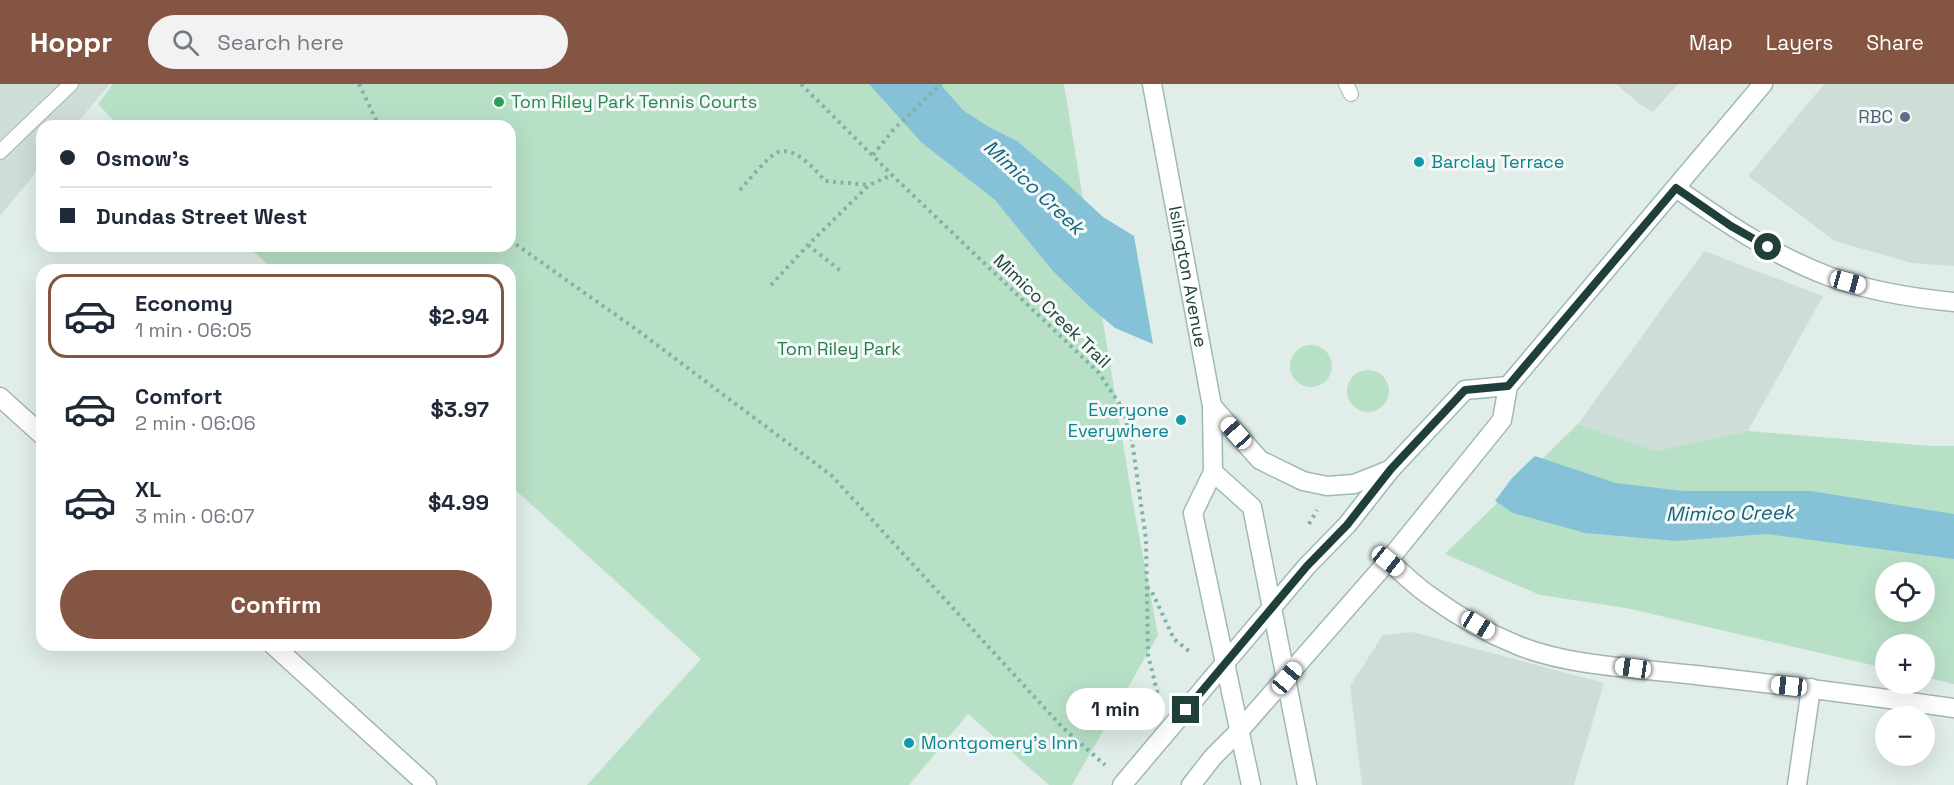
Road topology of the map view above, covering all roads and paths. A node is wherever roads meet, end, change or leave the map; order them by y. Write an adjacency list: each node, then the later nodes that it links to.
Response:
1 (71, 84): 8 (lane)
2 (359, 84): 7 (path)
3 (801, 84): 9 (path, Mimico Creek Trail)
4 (941, 84): 9 (path)
5 (1152, 84): 21 (main road, Islington Avenue)
6 (1763, 84): 12 (main road)
7 (376, 120)
8 (0, 152)
9 (873, 155): 10 (path, Mimico Creek Trail)
10 (892, 175): 11 (path); 26 (path, Mimico Creek Trail)
11 (869, 185): 13 (path); 15 (path)
12 (1676, 188): 18 (main road); 19 (main road)
13 (740, 190)
14 (516, 244): 36 (path)
15 (808, 245): 16 (path); 17 (path)
16 (842, 273)
17 (771, 285)
18 (1954, 302)
19 (1508, 386): 23 (main road); 25 (main road)
20 (0, 397): 22 (main road)
21 (1212, 406): 23 (main road); 24 (main road, Islington Avenue)
22 (36, 430)
23 (1391, 469): 27 (main road)
24 (1213, 472): 27 (main road); 30 (main road, Islington Avenue)
25 (1388, 561): 31 (main road); 32 (main road)
26 (1147, 587): 29 (path); 33 (path, Mimico Creek Trail)
27 (1272, 608): 30 (main road); 31 (main road)
28 (279, 651): 37 (main road)
29 (1190, 652)
30 (1225, 664): 35 (main road, Islington Avenue); 38 (main road)
31 (1287, 678): 35 (main road); 41 (main road)
32 (1811, 688): 34 (main road); 42 (main road)
33 (1158, 695)
34 (1954, 708)
35 (1240, 730): 39 (main road); 40 (main road, Islington Avenue)
36 (1107, 767)
37 (422, 783)
38 (1122, 785)
39 (1191, 785)
40 (1251, 785)
41 (1307, 785)
42 (1797, 785)

